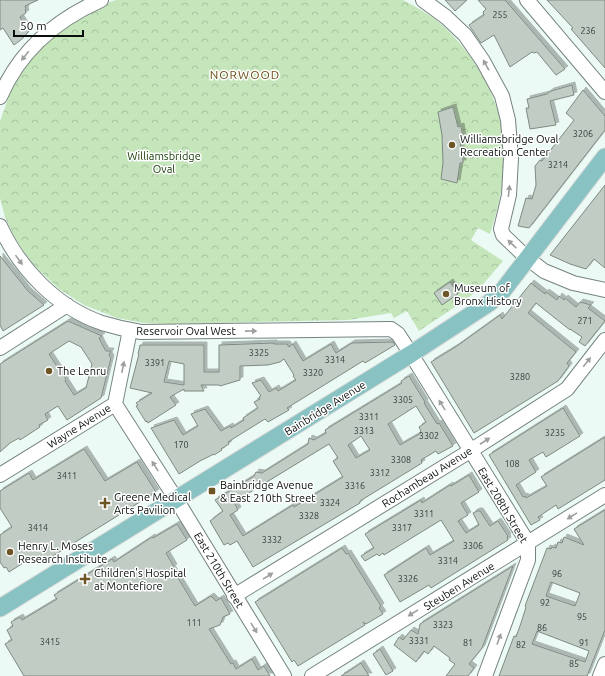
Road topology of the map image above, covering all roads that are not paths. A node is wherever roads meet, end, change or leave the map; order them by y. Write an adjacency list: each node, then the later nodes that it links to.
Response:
1 (101, 0): 5 (street, one-way to 5)
2 (423, 0): 8 (street, one-way to 2)
3 (527, 0): 4 (street)
4 (605, 92)
5 (0, 97)
6 (605, 157): 8 (main road, Bainbridge Avenue)
7 (0, 226): 10 (street, Reservoir Oval West, one-way to 10)
8 (527, 258): 9 (street); 15 (main road, Bainbridge Avenue)
9 (605, 290)
10 (67, 306): 12 (street, Reservoir Oval West); 14 (street)
11 (391, 329): 12 (street, Reservoir Oval West, one-way to 11); 15 (street, East 208th Street)
12 (130, 330): 16 (street, Wayne Avenue, one-way to 12)
13 (605, 340): 17 (street, Rochambeau Avenue, one-way to 13)
14 (0, 348)
15 (411, 354): 17 (street, East 208th Street, one-way to 15); 20 (main road, Bainbridge Avenue)
16 (115, 404): 18 (street, Wayne Avenue); 20 (street, East 210th Street, one-way to 16)
17 (470, 450): 21 (street, East 208th Street); 22 (street, Rochambeau Avenue, one-way to 17)
18 (0, 475)
19 (605, 495): 21 (street, Steuben Avenue, one-way to 21)
20 (176, 499): 22 (street, East 210th Street); 23 (main road, Bainbridge Avenue)
21 (528, 543): 26 (street, Steuben Avenue, one-way to 26); 27 (street, East 208th Street, one-way to 21)
22 (234, 596): 25 (street, East 210th Street, one-way to 25)
23 (0, 608)
24 (605, 664): 28 (street)
25 (284, 676)
26 (312, 676)
27 (485, 676)
28 (600, 676)

